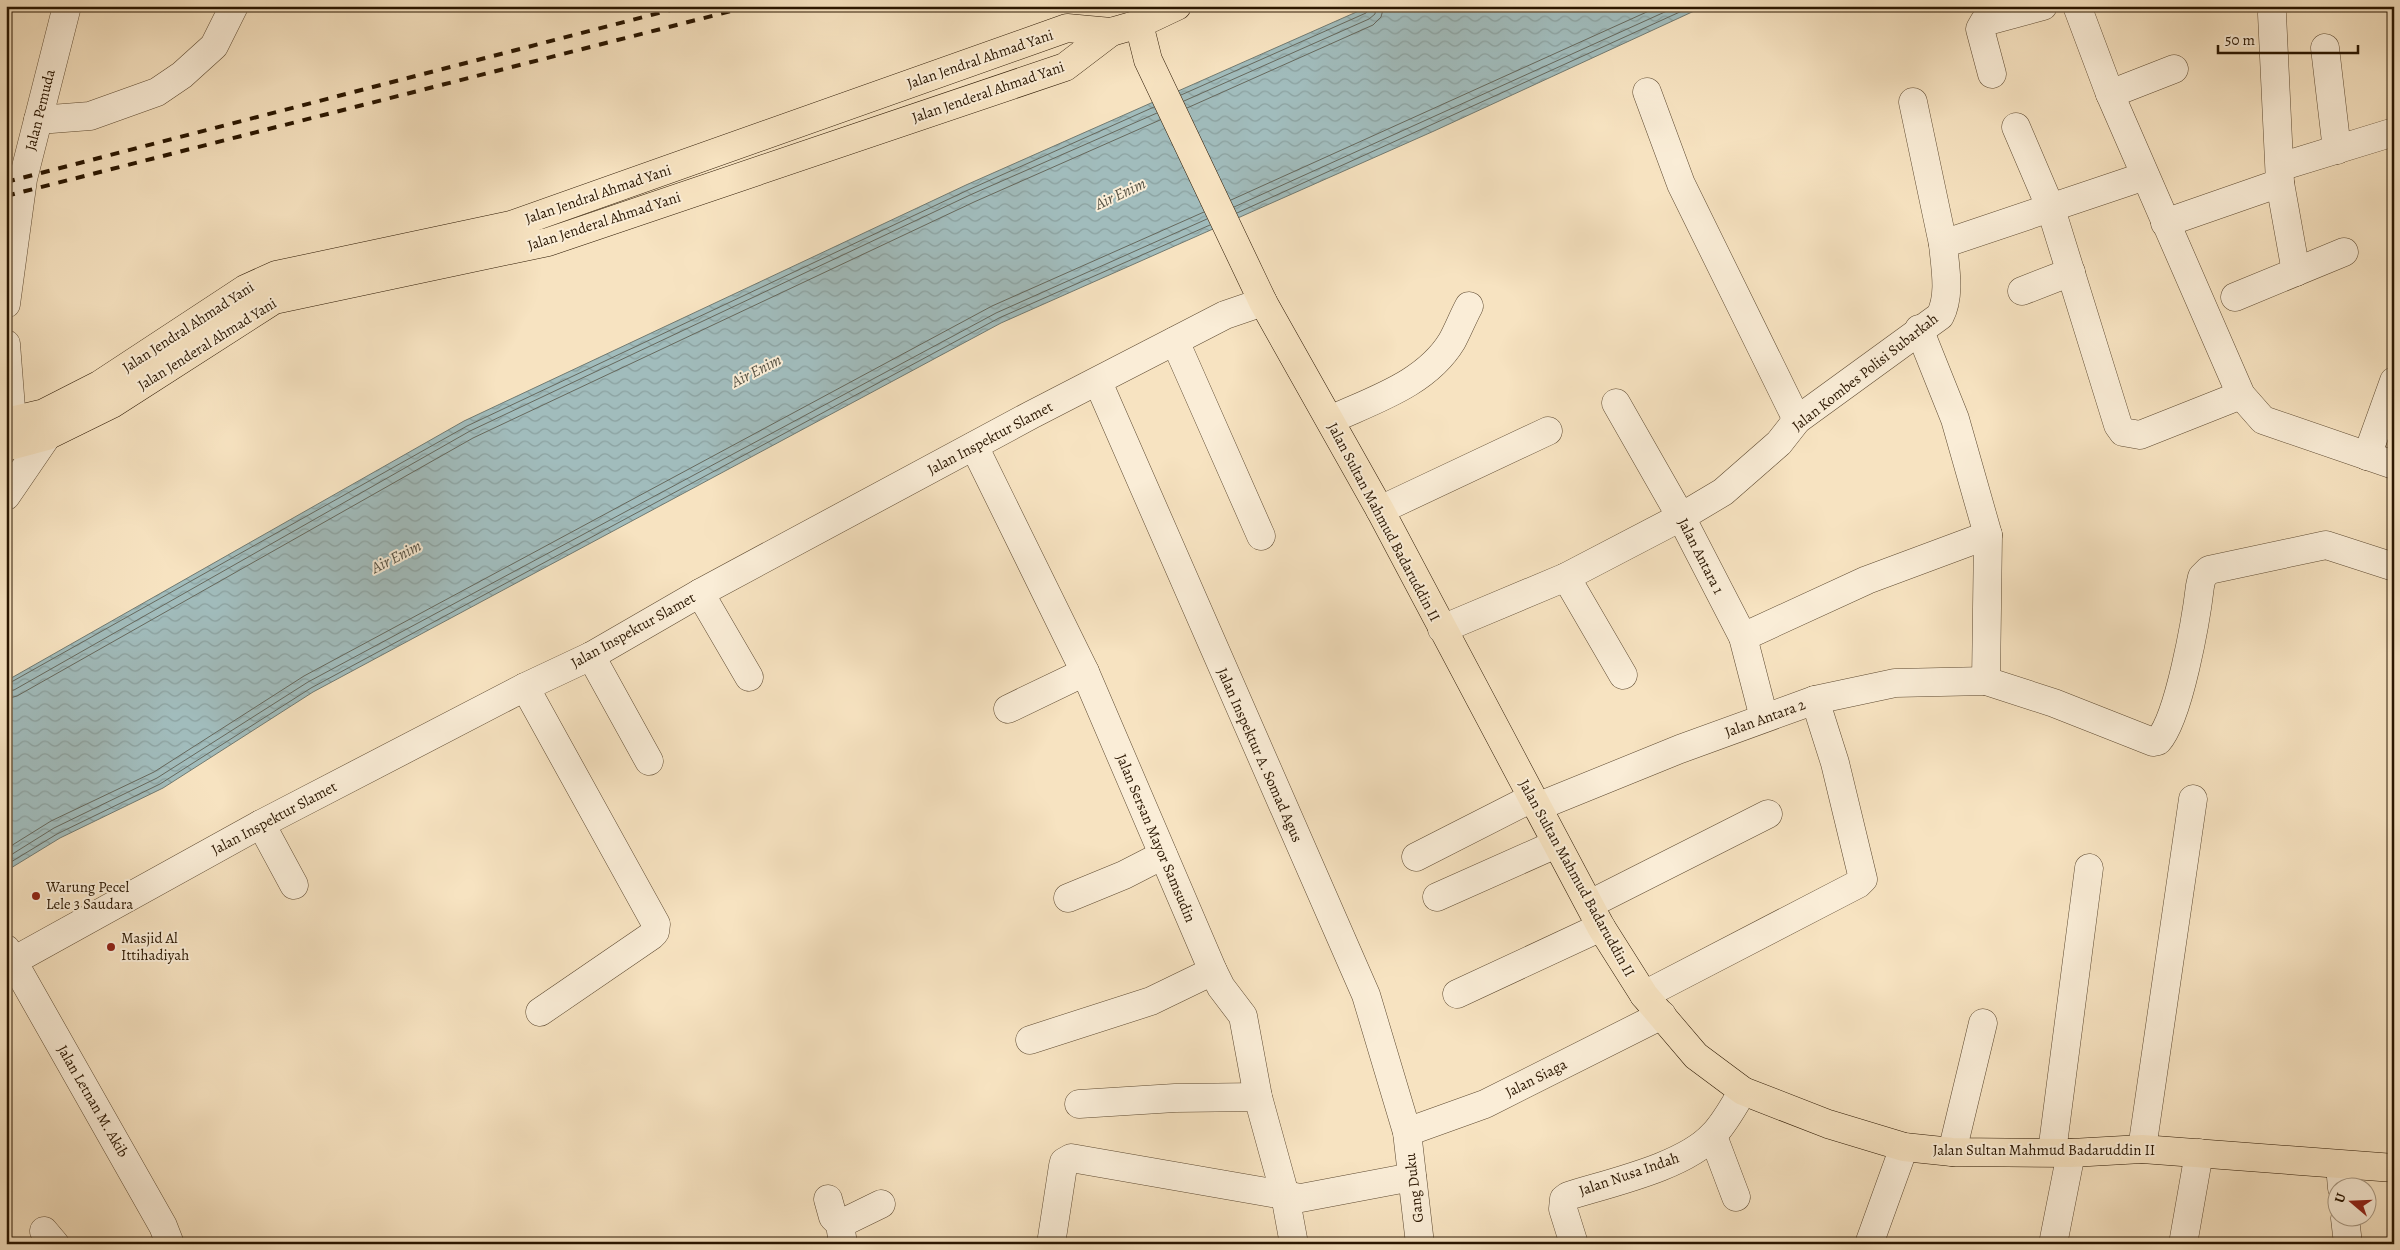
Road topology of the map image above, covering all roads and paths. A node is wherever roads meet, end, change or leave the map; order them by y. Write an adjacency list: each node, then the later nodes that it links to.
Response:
1 (67, 6): 15 (street, Jalan Pemuda)
2 (234, 6): 15 (street)
3 (1177, 6): 7 (highway)
4 (2043, 6): 11 (street)
5 (2077, 6): 13 (street)
6 (2272, 14): 19 (street)
7 (1139, 24): 8 (highway); 29 (highway, Jalan Sultan Mahmud Badaruddin II)
8 (1111, 32): 42 (highway, Jalan Jenderal Ahmad Yani); 42 (highway, Jalan Jendral Ahmad Yani)
9 (2326, 48): 18 (street)
10 (2174, 69): 13 (street)
11 (1992, 74)
12 (1647, 92): 40 (street)
13 (2110, 94): 20 (street)
14 (1913, 102): 23 (street, Jalan Kombes Polisi Subarkah)
15 (38, 120): 30 (street, Jalan Pemuda)
16 (2016, 127): 21 (street)
17 (2394, 132): 18 (street)
18 (2338, 150): 19 (street)
19 (2280, 175): 22 (street); 26 (street)
20 (2145, 176): 21 (street); 22 (street)
21 (2051, 209): 23 (street); 25 (street)
22 (2166, 223): 37 (street)
23 (1943, 244): 32 (street, Jalan Kombes Polisi Subarkah)
24 (2344, 252): 26 (street)
25 (2072, 272): 27 (street); 37 (street)
26 (2296, 272): 28 (street)
27 (2022, 291)
28 (2235, 297)
29 (1263, 302): 33 (street, Jalan Inspektur Slamet); 39 (highway, Jalan Sultan Mahmud Badaruddin II)
30 (6, 304)
31 (1469, 306): 39 (street)
32 (1919, 329): 40 (street, Jalan Kombes Polisi Subarkah); 51 (street)
33 (1175, 341): 36 (street, Jalan Inspektur Slamet); 52 (street)
34 (6, 344): 41 (street)
35 (2394, 381): 46 (street)
36 (1098, 382): 44 (street, Jalan Inspektur Slamet); 91 (street, Jalan Inspektur A. Somad Agus)
37 (2241, 395): 46 (street)
38 (1616, 403): 50 (street, Jalan Antara 1)
39 (1330, 420): 49 (highway, Jalan Sultan Mahmud Badaruddin II)
40 (1797, 420): 50 (street, Jalan Kombes Polisi Subarkah)
41 (9, 422): 42 (highway)
42 (46, 425): 45 (highway); 48 (street)
43 (1548, 431): 49 (street)
44 (974, 446): 55 (street, Jalan Inspektur Slamet); 59 (street, Jalan Sersan Mayor Samsudin)
45 (6, 447)
46 (2367, 456): 47 (street)
47 (2394, 465)
48 (6, 496)
49 (1380, 510): 56 (highway, Jalan Sultan Mahmud Badaruddin II)
50 (1681, 517): 54 (street, Jalan Kombes Polisi Subarkah); 57 (street, Jalan Antara 1)
51 (1988, 535): 57 (street); 62 (street)
52 (1261, 536)
53 (2394, 567): 62 (street)
54 (1566, 577): 56 (street, Jalan Kombes Polisi Subarkah); 60 (street)
55 (700, 593): 58 (street, Jalan Inspektur Slamet); 61 (street)
56 (1442, 630): 69 (highway, Jalan Sultan Mahmud Badaruddin II)
57 (1743, 637): 66 (street, Jalan Antara 1)
58 (591, 656): 63 (street, Jalan Inspektur Slamet); 67 (street)
59 (1085, 672): 65 (street); 73 (street, Jalan Sersan Mayor Samsudin)
60 (1623, 676)
61 (749, 677)
62 (1986, 681): 64 (street)
63 (525, 687): 71 (street, Jalan Inspektur Slamet); 84 (street)
64 (1815, 700): 66 (street, Jalan Antara 2); 83 (street, Jalan Antara 2)
65 (1008, 709)
66 (1764, 718): 69 (street, Jalan Antara 2)
67 (649, 761)
68 (2193, 799): 94 (street)
69 (1535, 803): 72 (highway, Jalan Sultan Mahmud Badaruddin II); 74 (street, Jalan Antara 2)
70 (1768, 814): 79 (street)
71 (261, 824): 76 (street); 80 (street, Jalan Inspektur Slamet)
72 (1556, 844): 78 (street); 79 (highway, Jalan Sultan Mahmud Badaruddin II)
73 (1163, 855): 77 (street); 81 (street, Jalan Sersan Mayor Samsudin)
74 (1416, 858)
75 (2089, 868): 96 (street)
76 (294, 885)
77 (1068, 898)
78 (1437, 898)
79 (1596, 916): 82 (street); 83 (highway, Jalan Sultan Mahmud Badaruddin II)
80 (8, 958): 107 (street, Jalan Letnan M. Akib)
81 (1213, 971): 87 (street); 89 (street, Jalan Sersan Mayor Samsudin)
82 (1457, 994)
83 (1644, 995): 85 (highway, Jalan Sultan Mahmud Badaruddin II)
84 (540, 1012)
85 (1662, 1014): 88 (highway, Jalan Sultan Mahmud Badaruddin II); 91 (street, Jalan Siaga)
86 (1983, 1022): 95 (street)
87 (1030, 1040)
88 (1743, 1091): 92 (street, Jalan Nusa Indah); 93 (highway, Jalan Sultan Mahmud Badaruddin II)
89 (1258, 1097): 90 (street); 101 (street, Jalan Sersan Mayor Samsudin)
90 (1079, 1104)
91 (1407, 1132): 100 (street, Gang Duku)
92 (1713, 1136): 102 (street); 111 (street, Jalan Nusa Indah)
93 (1904, 1147): 95 (highway, Jalan Sultan Mahmud Badaruddin II); 112 (street)
94 (2142, 1150): 96 (highway, Jalan Sultan Mahmud Badaruddin II); 97 (highway, Jalan Sultan Mahmud Badaruddin II)
95 (1952, 1152): 96 (highway, Jalan Sultan Mahmud Badaruddin II)
96 (2062, 1152): 113 (street)
97 (2199, 1153): 99 (highway, Jalan Sultan Mahmud Badaruddin II); 114 (street)
98 (2394, 1168): 99 (highway, Jalan Sultan Mahmud Badaruddin II)
99 (2341, 1176)
100 (1412, 1177): 101 (street); 110 (street, Gang Duku)
101 (1285, 1195): 108 (street); 109 (street, Jalan Sersan Mayor Samsudin)
102 (1736, 1197)
103 (828, 1199): 106 (street)
104 (881, 1204): 106 (street)
105 (2346, 1228): 115 (street)
106 (841, 1234)
107 (170, 1244)
108 (1051, 1244)
109 (1294, 1244)
110 (1420, 1244)
111 (1574, 1244)
112 (1869, 1244)
113 (2053, 1244)
114 (2183, 1244)
115 (2348, 1244)

